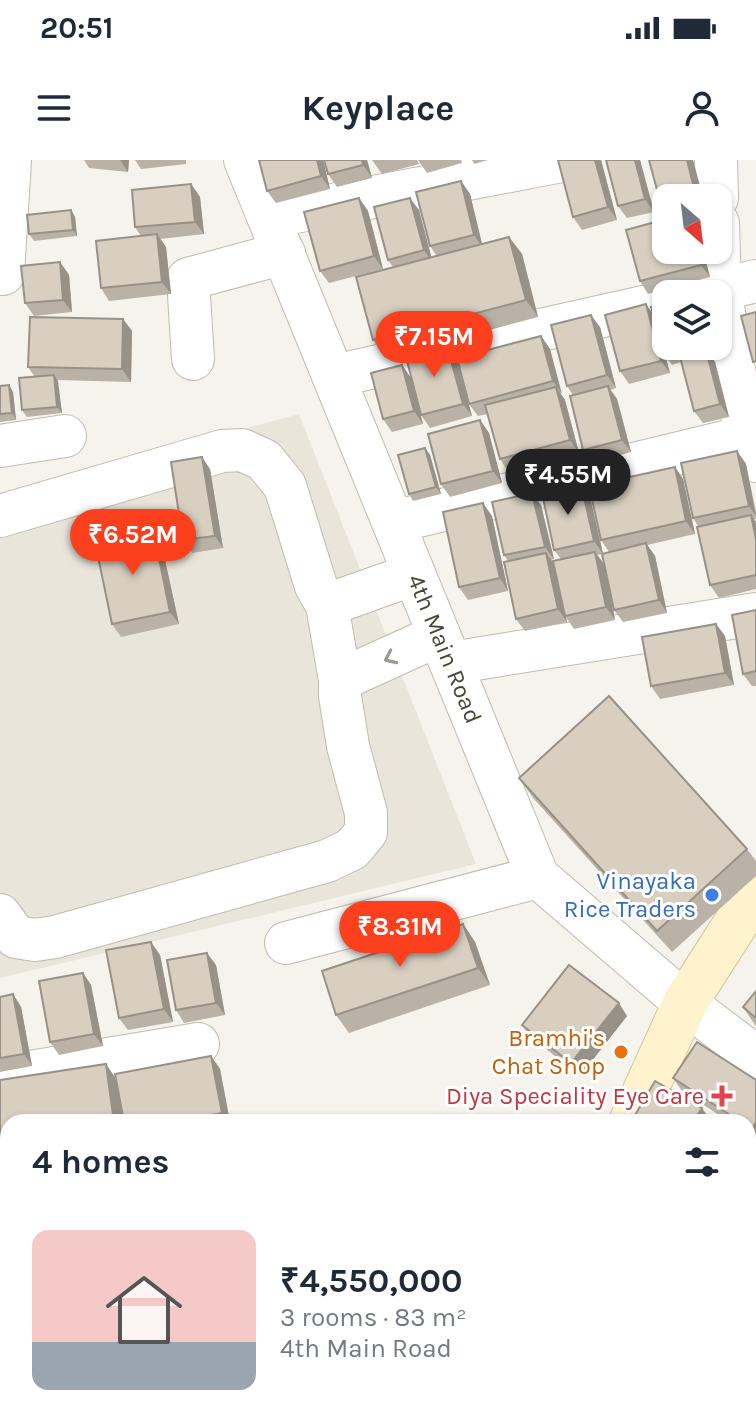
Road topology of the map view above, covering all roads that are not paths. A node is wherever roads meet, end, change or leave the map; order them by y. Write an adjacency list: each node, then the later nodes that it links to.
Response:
1 (10, 160): 7 (street)
2 (245, 160): 6 (street, 4th Main Road)
3 (567, 160): 6 (street)
4 (716, 160): 5 (street)
5 (717, 184)
6 (276, 235): 10 (street); 11 (street, 4th Main Road)
7 (3, 274)
8 (652, 305): 11 (street)
9 (732, 322): 14 (street)
10 (193, 359)
11 (334, 376): 16 (street, 4th Main Road)
12 (65, 436): 13 (street)
13 (0, 446)
14 (751, 449): 16 (street)
15 (0, 516): 18 (street)
16 (393, 522): 17 (street, 4th Main Road)
17 (414, 574): 18 (street); 20 (street, 4th Main Road)
18 (327, 605): 21 (street)
19 (756, 614): 20 (street)
20 (445, 649): 21 (street, one-way to 21); 22 (street, 4th Main Road)
21 (340, 680): 24 (street)
22 (538, 877): 25 (street); 26 (street, 4th Main Road)
23 (756, 892): 26 (main road)
24 (0, 915)
25 (286, 943)
26 (685, 1003): 28 (street, 4th Main Road); 30 (main road)
27 (198, 1044): 29 (street)
28 (756, 1057)
29 (0, 1077)
30 (635, 1114)

